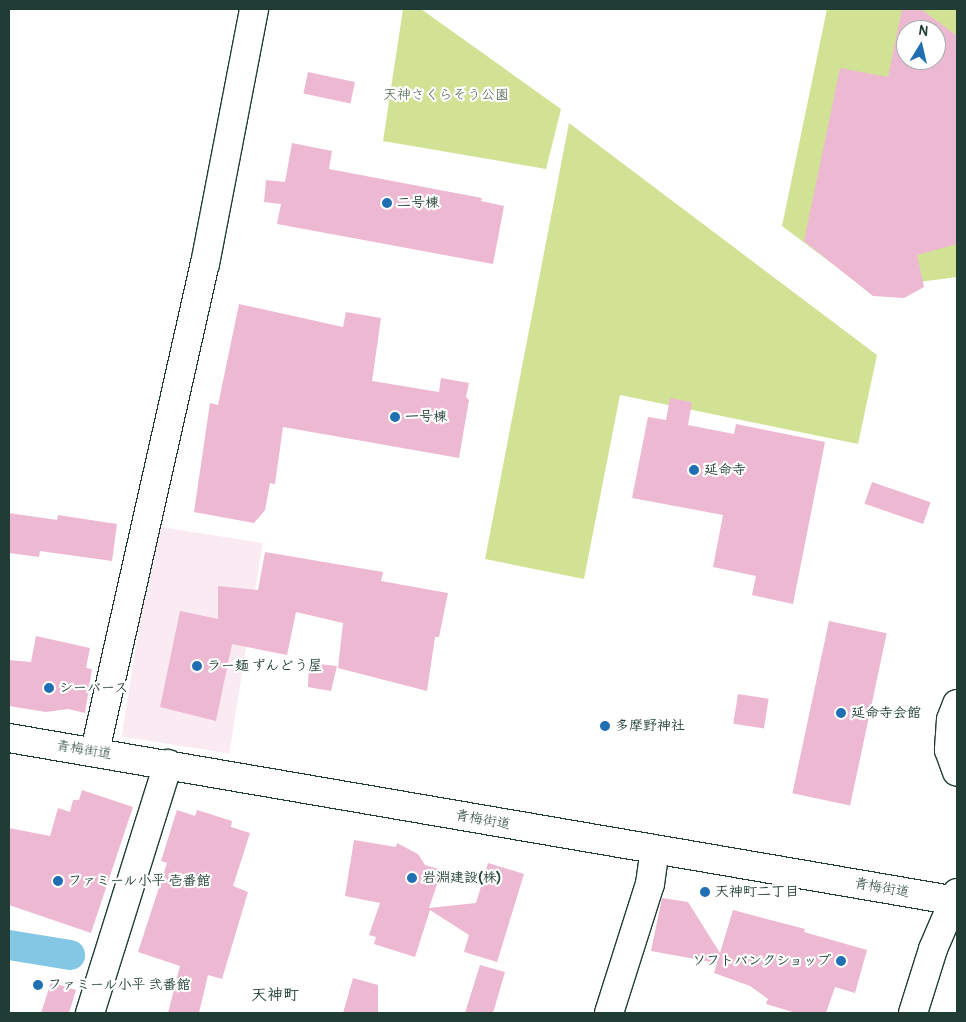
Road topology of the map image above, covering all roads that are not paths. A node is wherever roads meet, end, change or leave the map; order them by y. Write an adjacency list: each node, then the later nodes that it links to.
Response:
1 (254, 9): 4 (street)
2 (957, 704): 6 (street)
3 (9, 738): 4 (street, 青梅街道)
4 (95, 751): 5 (street, 青梅街道)
5 (168, 764): 7 (street, 青梅街道); 9 (street)
6 (957, 772)
7 (655, 849): 8 (street, 青梅街道); 10 (street)
8 (956, 898): 11 (street)
9 (90, 1013)
10 (609, 1013)
11 (913, 1013)

